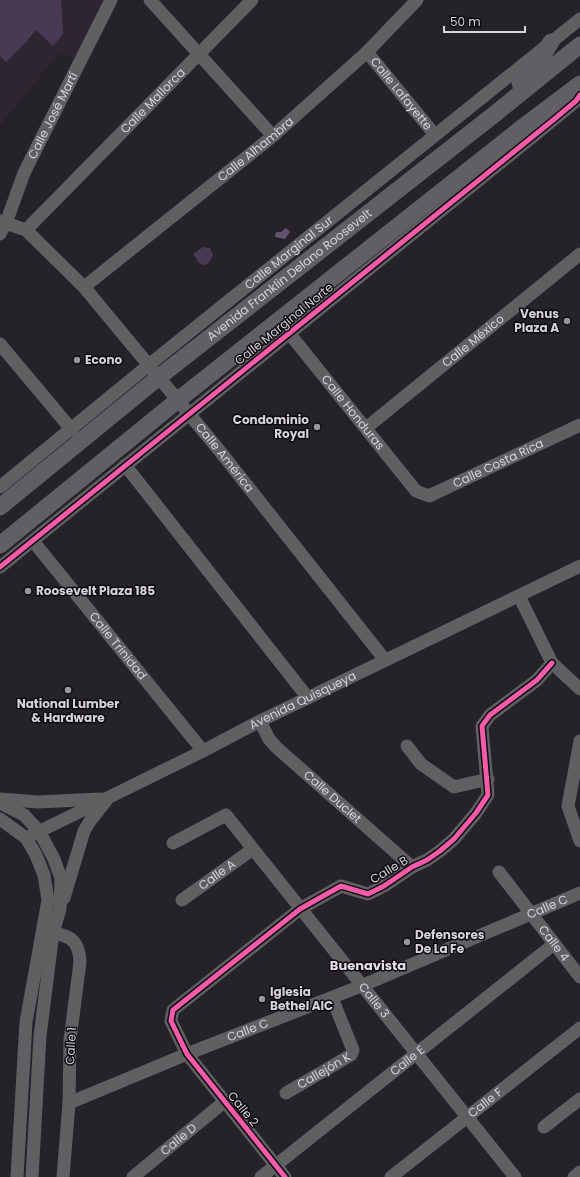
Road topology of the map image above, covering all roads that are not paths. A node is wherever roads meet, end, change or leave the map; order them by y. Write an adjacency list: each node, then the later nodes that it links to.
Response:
1 (111, 0): 15 (street, Calle José Martí)
2 (150, 0): 9 (street)
3 (252, 0): 9 (street, Calle Mallorca)
4 (417, 0): 8 (street, Calle Alhambra)
5 (580, 19): 6 (street, Calle Marginal Sur)
6 (551, 42): 12 (main road); 13 (street, Calle Marginal Sur)
7 (580, 45): 12 (main road, Avenida Franklin Delano Roosevelt)
8 (367, 52): 13 (street, Calle Lafayette); 14 (street, Calle Alhambra)
9 (198, 54): 14 (street); 16 (street, Calle Mallorca)
10 (580, 84): 22 (main road)
11 (580, 95): 19 (street, Calle Marginal Norte)
12 (496, 113): 21 (main road, Avenida Franklin Delano Roosevelt)
13 (435, 135): 21 (street, Calle Marginal Sur)
14 (273, 136): 18 (street, Calle Alhambra)
15 (2, 226): 16 (street, Calle América)
16 (26, 230): 18 (street, Calle América)
17 (580, 254): 25 (street, Calle México)
18 (84, 287): 21 (street, Calle América)
19 (289, 333): 23 (street, Calle Marginal Norte); 25 (street, Calle Honduras)
20 (0, 344): 26 (street)
21 (154, 370): 22 (street, Calle América); 26 (street, Calle Marginal Sur); 30 (main road, Avenida Franklin Delano Roosevelt)
22 (178, 400): 23 (street, Calle América); 32 (main road)
23 (189, 413): 27 (street, Calle Marginal Norte); 36 (street, Calle América)
24 (580, 425): 29 (street, Calle Costa Rica)
25 (366, 428): 29 (street, Calle Honduras)
26 (72, 430): 28 (street, Calle Marginal Sur)
27 (125, 465): 31 (street, Calle Marginal Norte); 39 (street)
28 (0, 488)
29 (416, 491)
30 (0, 507)
31 (33, 541): 34 (street, Calle Marginal Norte); 43 (street, Calle Trinidad)
32 (0, 546)
33 (580, 566): 35 (street, Avenida Quisqueya)
34 (0, 567)
35 (519, 596): 36 (street, Avenida Quisqueya); 37 (street)
36 (385, 660): 39 (street, Avenida Quisqueya)
37 (552, 663): 38 (street); 44 (street, Calle B)
38 (580, 689)
39 (308, 698): 40 (street, Avenida Quisqueya)
40 (260, 721): 43 (street, Avenida Quisqueya); 54 (street, Calle Duclet)
41 (580, 741): 51 (street)
42 (407, 746): 44 (street)
43 (203, 751): 45 (street, Avenida Quisqueya)
44 (488, 779): 54 (street, Calle B)
45 (108, 798): 46 (street); 49 (street, Avenida Quisqueya); 58 (street)
46 (0, 799)
47 (0, 803): 49 (street)
48 (0, 819): 50 (street)
49 (39, 830): 50 (street, Avenida Quisqueya); 58 (street)
50 (26, 838): 61 (street)
51 (580, 841)
52 (173, 843): 53 (street, Calle 3)
53 (253, 849): 57 (street, Calle A); 59 (street, Calle 3)
54 (412, 867): 59 (street, Calle B)
55 (499, 872): 60 (street, Calle 4)
56 (580, 893): 60 (street, Calle C)
57 (182, 900)
58 (60, 909): 61 (street)
59 (300, 909): 64 (street, Calle 3); 67 (street, Calle B)
60 (530, 914): 62 (street, Calle 4); 64 (street, Calle C)
61 (48, 932): 72 (street, Calle 1); 77 (street); 78 (street)
62 (554, 944): 63 (street, Calle 4); 68 (street, Calle E)
63 (580, 977)
64 (361, 986): 65 (street, Calle C); 68 (street, Calle 3)
65 (332, 998): 67 (street, Calle C); 69 (street, Callejón K)
66 (580, 1028): 73 (street, Calle F)
67 (187, 1054): 71 (street, Calle 2); 72 (street, Calle C)
68 (417, 1055): 73 (street, Calle 3); 75 (street, Calle E)
69 (286, 1093)
70 (580, 1099): 74 (street)
71 (224, 1102): 75 (street, Calle 2); 80 (street, Calle D)
72 (69, 1103): 79 (street, Calle 1)
73 (467, 1117): 83 (street, Calle F); 84 (street, Calle 3)
74 (544, 1127)
75 (276, 1166): 81 (street, Calle E); 82 (street, Calle 2)
76 (580, 1172): 85 (street)
77 (17, 1177)
78 (32, 1177)
79 (63, 1177)
80 (133, 1177)
81 (261, 1177)
82 (285, 1177)
83 (391, 1177)
84 (515, 1177)
85 (574, 1177)

